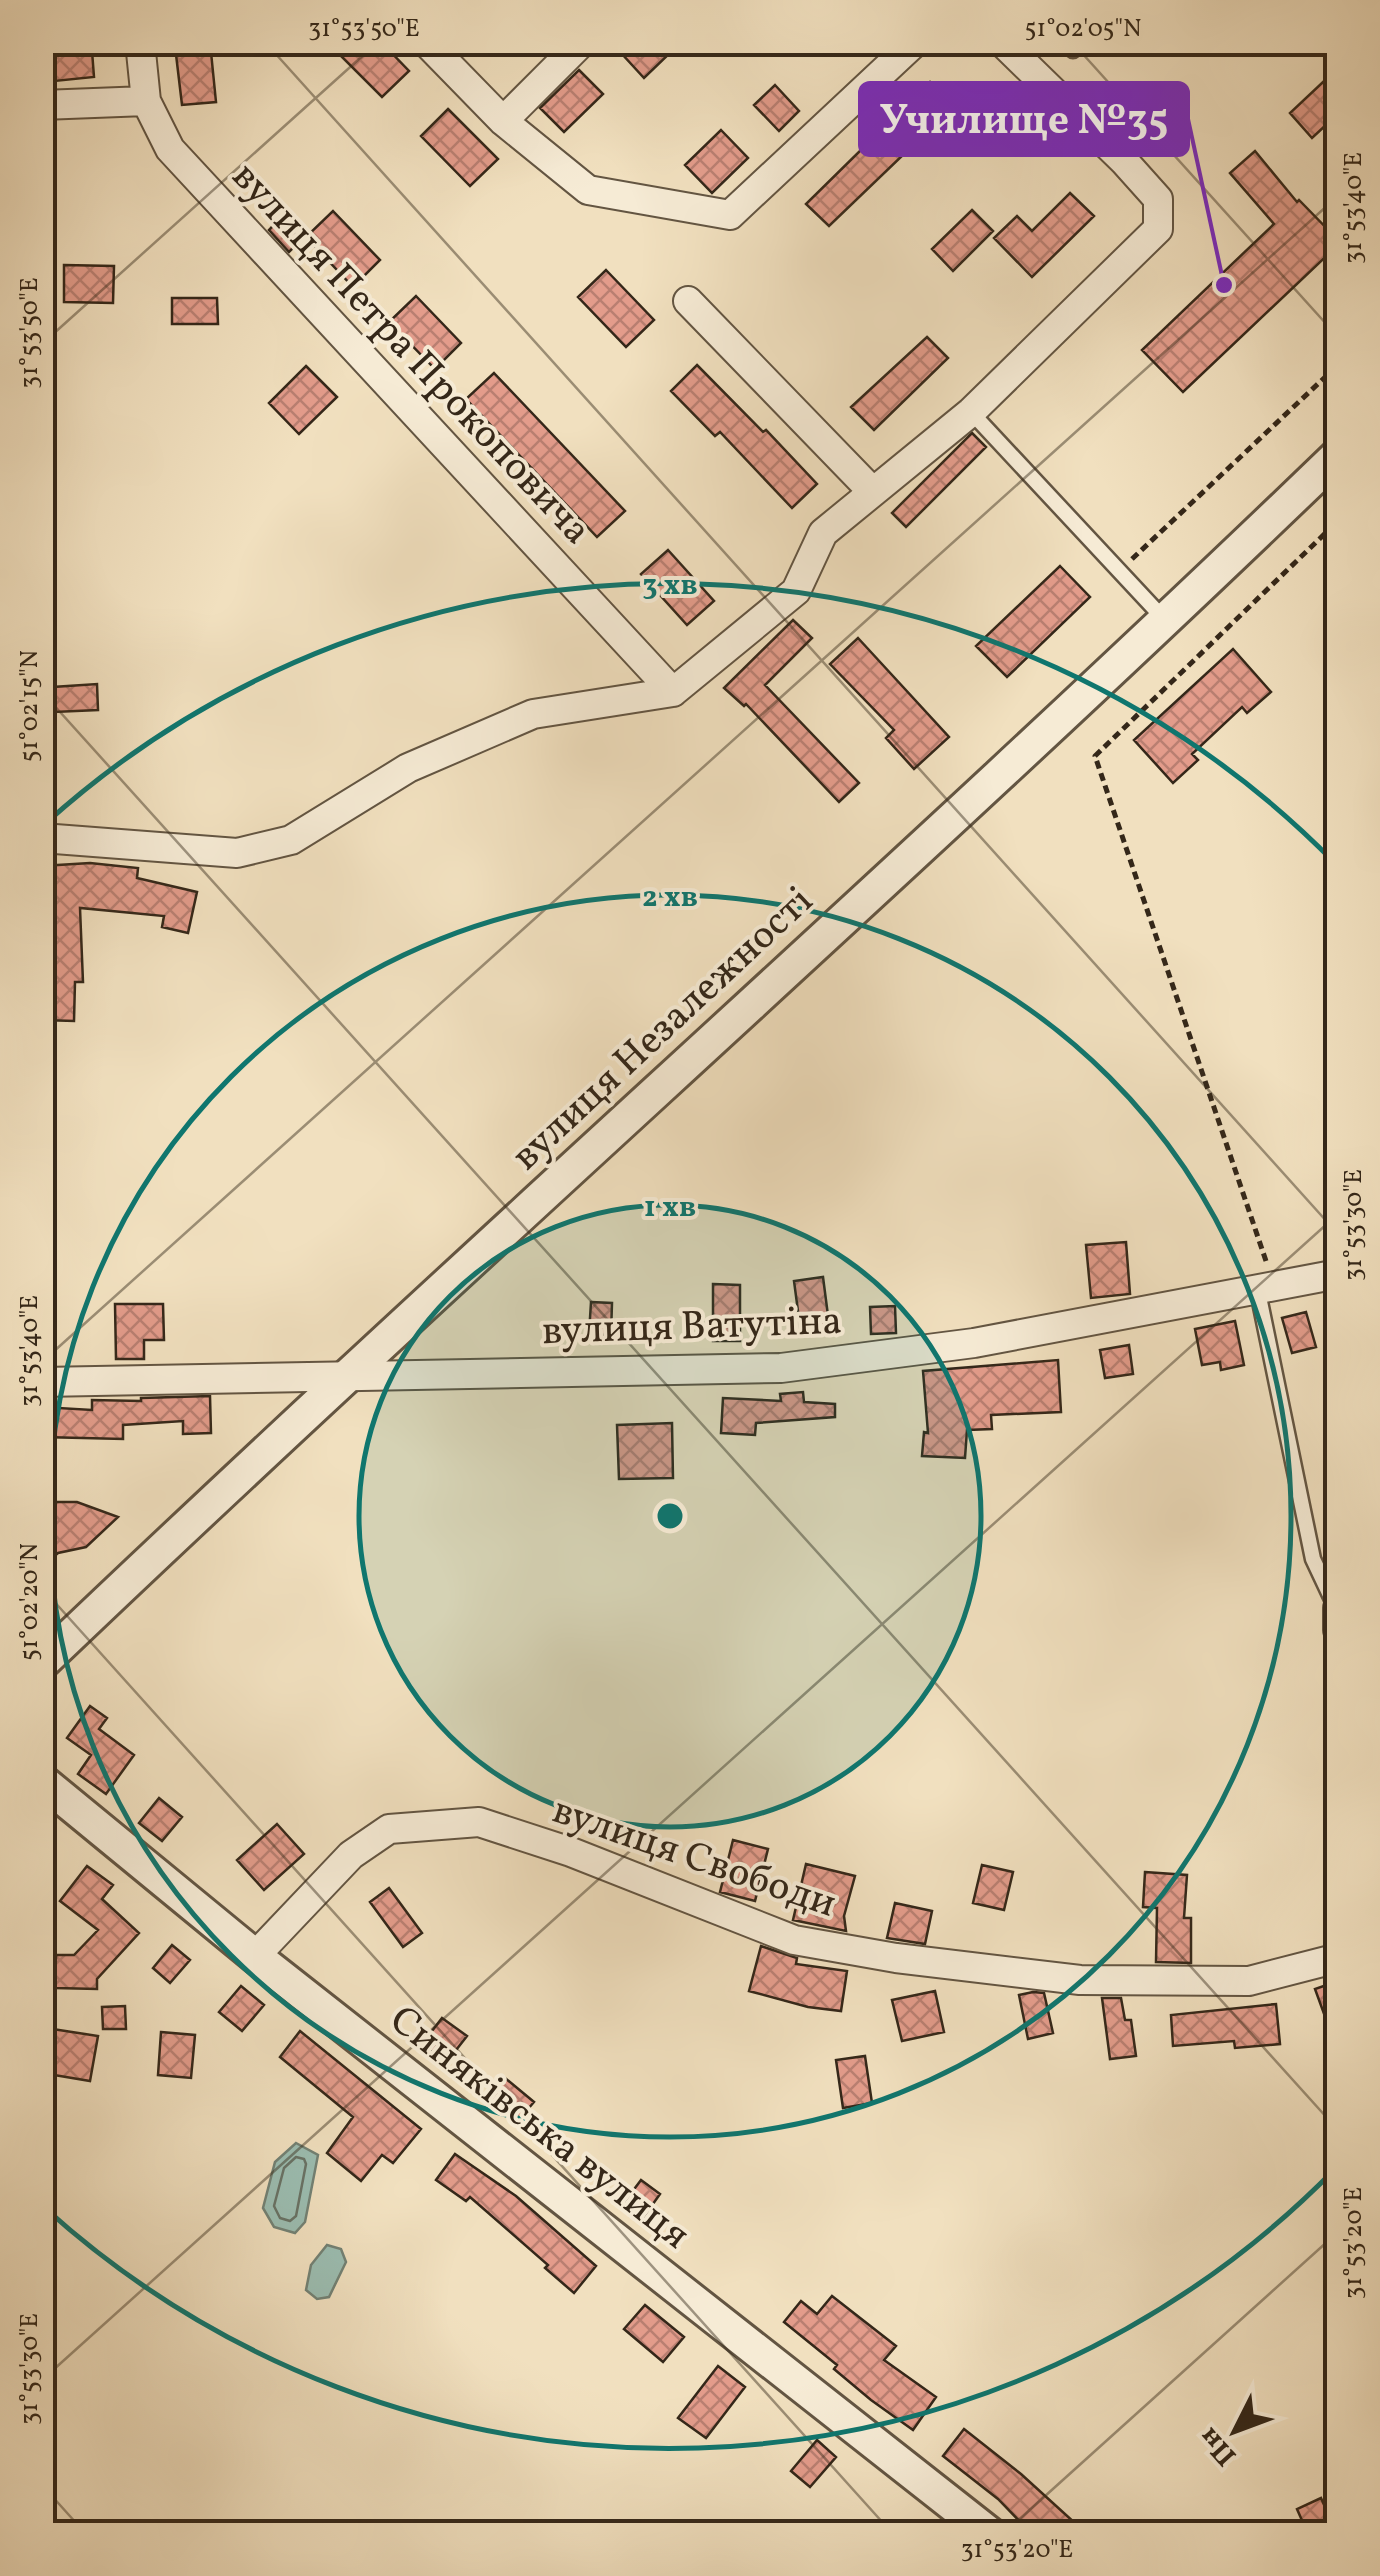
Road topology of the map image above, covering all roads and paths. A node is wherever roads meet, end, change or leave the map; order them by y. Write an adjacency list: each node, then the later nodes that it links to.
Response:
1 (140, 42): 6 (street, вулиця Петра Прокоповича)
2 (426, 42): 8 (street)
3 (582, 42): 8 (street)
4 (915, 42): 8 (street)
5 (1002, 42): 11 (street)
6 (146, 101): 7 (street); 17 (street, вулиця Петра Прокоповича)
7 (42, 104)
8 (503, 121)
9 (688, 300): 13 (street)
10 (1338, 365): 15 (path)
11 (971, 412): 13 (street); 15 (lane)
12 (1338, 454): 16 (street, вулиця Незалежності)
13 (872, 491): 17 (street)
14 (1338, 521): 20 (path)
15 (1118, 571): 16 (lane)
16 (1166, 621): 21 (street, вулиця Незалежності)
17 (674, 692): 18 (street)
18 (42, 838)
19 (1338, 1274): 20 (street, вулиця Ватутіна)
20 (1267, 1290): 21 (street, вулиця Ватутіна); 23 (lane)
21 (347, 1374): 22 (street, вулиця Ватутіна); 25 (street, вулиця Незалежності)
22 (42, 1382)
23 (1337, 1609): 24 (street)
24 (1338, 1630)
25 (42, 1663)
26 (42, 1781): 27 (street, Синяківська вулиця)
27 (256, 1956): 28 (street, вулиця Свободи); 29 (street, Синяківська вулиця)
28 (1338, 1958)
29 (990, 2534)

